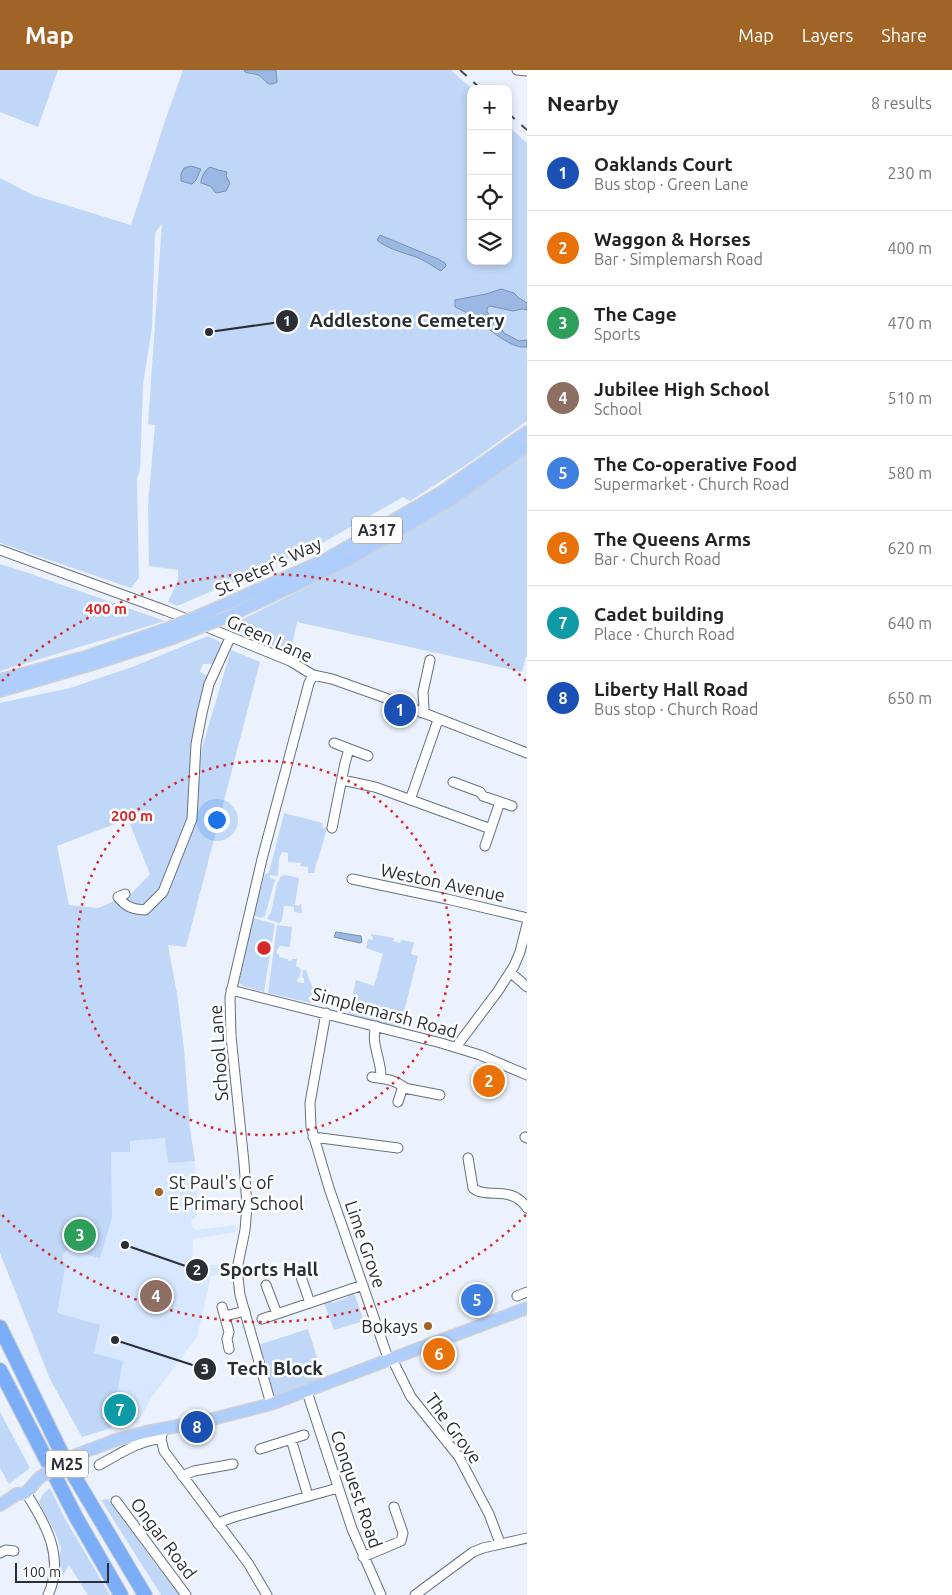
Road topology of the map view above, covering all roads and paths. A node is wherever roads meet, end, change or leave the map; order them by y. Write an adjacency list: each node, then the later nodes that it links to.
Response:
1 (517, 70): 2 (street)
2 (527, 71)
3 (527, 432): 6 (main road, St Peter's Way / A317, bridge)
4 (527, 446): 6 (main road, St Peter's Way / A317, bridge)
5 (0, 550): 7 (street, Green Lane)
6 (171, 633): 10 (main road, St Peter's Way / A317); 11 (main road, St Peter's Way / A317)
7 (230, 638): 9 (street, Green Lane); 27 (street)
8 (430, 660): 12 (street)
9 (313, 675): 12 (street, Green Lane); 33 (street, School Lane)
10 (0, 680)
11 (0, 691)
12 (422, 713): 13 (street, Green Lane)
13 (438, 720): 16 (street, Green Lane); 20 (street)
14 (334, 743): 15 (street)
15 (349, 749): 17 (street); 18 (street)
16 (527, 753)
17 (368, 756)
18 (342, 780): 20 (street); 23 (street)
19 (453, 782): 21 (street)
20 (410, 800): 24 (street)
21 (500, 802): 22 (street); 24 (street)
22 (512, 806)
23 (332, 828)
24 (491, 829): 25 (street)
25 (485, 846)
26 (352, 879): 28 (street, Weston Avenue)
27 (125, 894)
28 (527, 918)
29 (527, 924): 30 (street)
30 (525, 938): 31 (street)
31 (510, 972): 32 (street); 36 (street)
32 (527, 987)
33 (231, 990): 34 (street, Simplemarsh Road); 53 (street, School Lane)
34 (326, 1012): 35 (street, Simplemarsh Road); 41 (street, Lime Grove)
35 (376, 1026): 36 (street, Simplemarsh Road); 38 (street)
36 (456, 1047): 37 (street, Simplemarsh Road)
37 (527, 1075)
38 (403, 1086): 39 (street); 40 (street)
39 (440, 1095)
40 (398, 1102)
41 (313, 1137): 42 (street); 47 (street, Lime Grove)
42 (398, 1147)
43 (468, 1158): 44 (street)
44 (527, 1208)
45 (299, 1271): 50 (street)
46 (266, 1285): 54 (street)
47 (363, 1285): 50 (street); 59 (street, Lime Grove)
48 (527, 1292): 49 (street)
49 (517, 1296)
50 (310, 1303): 54 (street)
51 (222, 1307): 55 (street)
52 (527, 1308): 59 (main road)
53 (245, 1311): 55 (street); 62 (street, School Lane)
54 (277, 1314): 56 (street)
55 (225, 1316): 58 (street)
56 (262, 1319)
57 (0, 1328): 84 (highway, M25)
58 (229, 1348)
59 (390, 1360): 61 (main road); 78 (street, The Grove)
60 (0, 1370): 83 (highway, M25)
61 (307, 1392): 62 (main road); 70 (street, Conquest Road)
62 (271, 1404): 63 (main road)
63 (162, 1434): 68 (street); 69 (street); 71 (main road, bridge)
64 (304, 1435): 65 (street)
65 (291, 1439): 66 (street); 72 (street)
66 (260, 1449)
67 (233, 1464): 69 (street)
68 (99, 1465)
69 (182, 1476): 76 (street)
70 (338, 1488): 72 (street); 81 (street, Conquest Road)
71 (26, 1492): 74 (main road); 82 (street)
72 (308, 1496): 76 (street)
73 (116, 1501): 85 (street, Ongar Road)
74 (0, 1506)
75 (394, 1507): 81 (street)
76 (218, 1524): 86 (street)
77 (527, 1538): 78 (street)
78 (500, 1543): 88 (street)
79 (1, 1549): 80 (street)
80 (14, 1552)
81 (363, 1557): 87 (street, Conquest Road)
82 (48, 1595)
83 (121, 1595)
84 (145, 1595)
85 (186, 1595)
86 (267, 1595)
87 (380, 1595)
88 (415, 1595)

